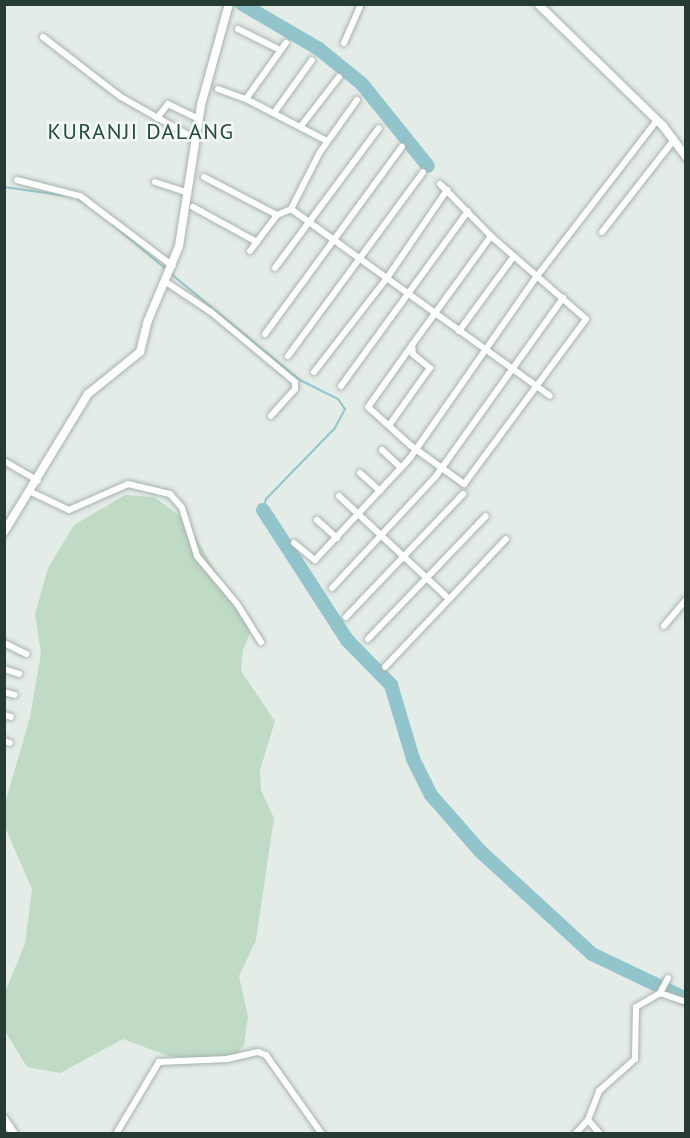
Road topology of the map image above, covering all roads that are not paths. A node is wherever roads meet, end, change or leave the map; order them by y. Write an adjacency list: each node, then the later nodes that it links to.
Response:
1 (229, 4): 16 (street)
2 (361, 4): 7 (street)
3 (538, 4): 17 (street)
4 (238, 28): 8 (street)
5 (43, 37): 15 (street)
6 (286, 43): 8 (street)
7 (344, 44)
8 (280, 50): 12 (street)
9 (312, 60): 14 (street)
10 (339, 76): 18 (street)
11 (218, 89): 12 (street)
12 (246, 99): 14 (street)
13 (357, 100): 22 (street)
14 (274, 113): 18 (street)
15 (158, 118): 16 (street); 20 (street)
16 (199, 119): 20 (street)
17 (657, 120): 21 (street); 46 (street)
18 (301, 126): 22 (street)
19 (379, 128): 36 (street)
20 (197, 140): 31 (street)
21 (674, 140): 24 (street); 37 (street)
22 (327, 141): 33 (street)
23 (402, 147): 39 (street)
24 (686, 157)
25 (423, 172): 43 (street)
26 (204, 177): 35 (street)
27 (17, 180): 45 (street)
28 (155, 182): 31 (street)
29 (440, 184): 30 (street)
30 (447, 190): 34 (street); 47 (street)
31 (188, 193): 45 (street)
32 (193, 207): 40 (street)
33 (291, 209): 35 (street); 36 (street)
34 (468, 211): 38 (street); 48 (street)
35 (277, 215): 40 (street)
36 (308, 221): 39 (street); 44 (street)
37 (602, 232)
38 (491, 236): 42 (street); 50 (street)
39 (334, 240): 43 (street); 52 (street)
40 (257, 242): 41 (street)
41 (250, 251)
42 (514, 256): 46 (street); 51 (street)
43 (359, 258): 47 (street); 55 (street)
44 (275, 268)
45 (170, 273): 61 (street); 69 (street)
46 (537, 276): 49 (street); 54 (street)
47 (387, 278): 48 (street); 57 (street)
48 (410, 294): 50 (street); 58 (street)
49 (563, 297): 56 (street); 59 (street)
50 (435, 312): 51 (street); 53 (street)
51 (459, 331): 54 (street)
52 (265, 334)
53 (411, 348): 62 (street); 62 (street)
54 (486, 349): 56 (street); 63 (street)
55 (288, 356)
56 (511, 367): 59 (street); 67 (street)
57 (314, 372)
58 (341, 386)
59 (536, 386): 60 (street); 67 (street)
60 (550, 396)
61 (271, 417)
62 (390, 424): 63 (street)
63 (414, 448): 66 (street); 67 (street)
64 (382, 450): 66 (street)
65 (4, 461): 69 (street)
66 (401, 468): 70 (street)
67 (440, 468): 78 (street)
68 (360, 473): 70 (street)
69 (38, 481): 71 (street)
70 (381, 491): 74 (street)
71 (31, 492): 77 (street); 90 (street)
72 (463, 494): 82 (street)
73 (339, 496): 74 (street)
74 (359, 514): 78 (street); 79 (street)
75 (486, 516): 83 (street)
76 (317, 520): 79 (street)
77 (4, 532)
78 (382, 535): 82 (street); 84 (street)
79 (337, 538): 81 (street)
80 (506, 539): 85 (street)
81 (294, 543)
82 (404, 556): 83 (street); 87 (street)
83 (427, 578): 85 (street); 89 (street)
84 (332, 588)
85 (448, 598): 93 (street)
86 (686, 600): 88 (street)
87 (346, 618)
88 (664, 626)
89 (368, 639)
90 (261, 642)
91 (4, 643): 92 (street)
92 (27, 654)
93 (385, 667)
94 (4, 669): 95 (street)
95 (19, 674)
96 (4, 692): 97 (street)
97 (15, 695)
98 (668, 978): 99 (street)
99 (661, 992): 100 (street); 102 (street)
100 (686, 1002)
101 (4, 1119): 103 (street)
102 (588, 1120): 106 (street); 107 (street)
103 (14, 1134)
104 (116, 1134): 105 (street)
105 (322, 1134)
106 (575, 1134)
107 (600, 1134)

